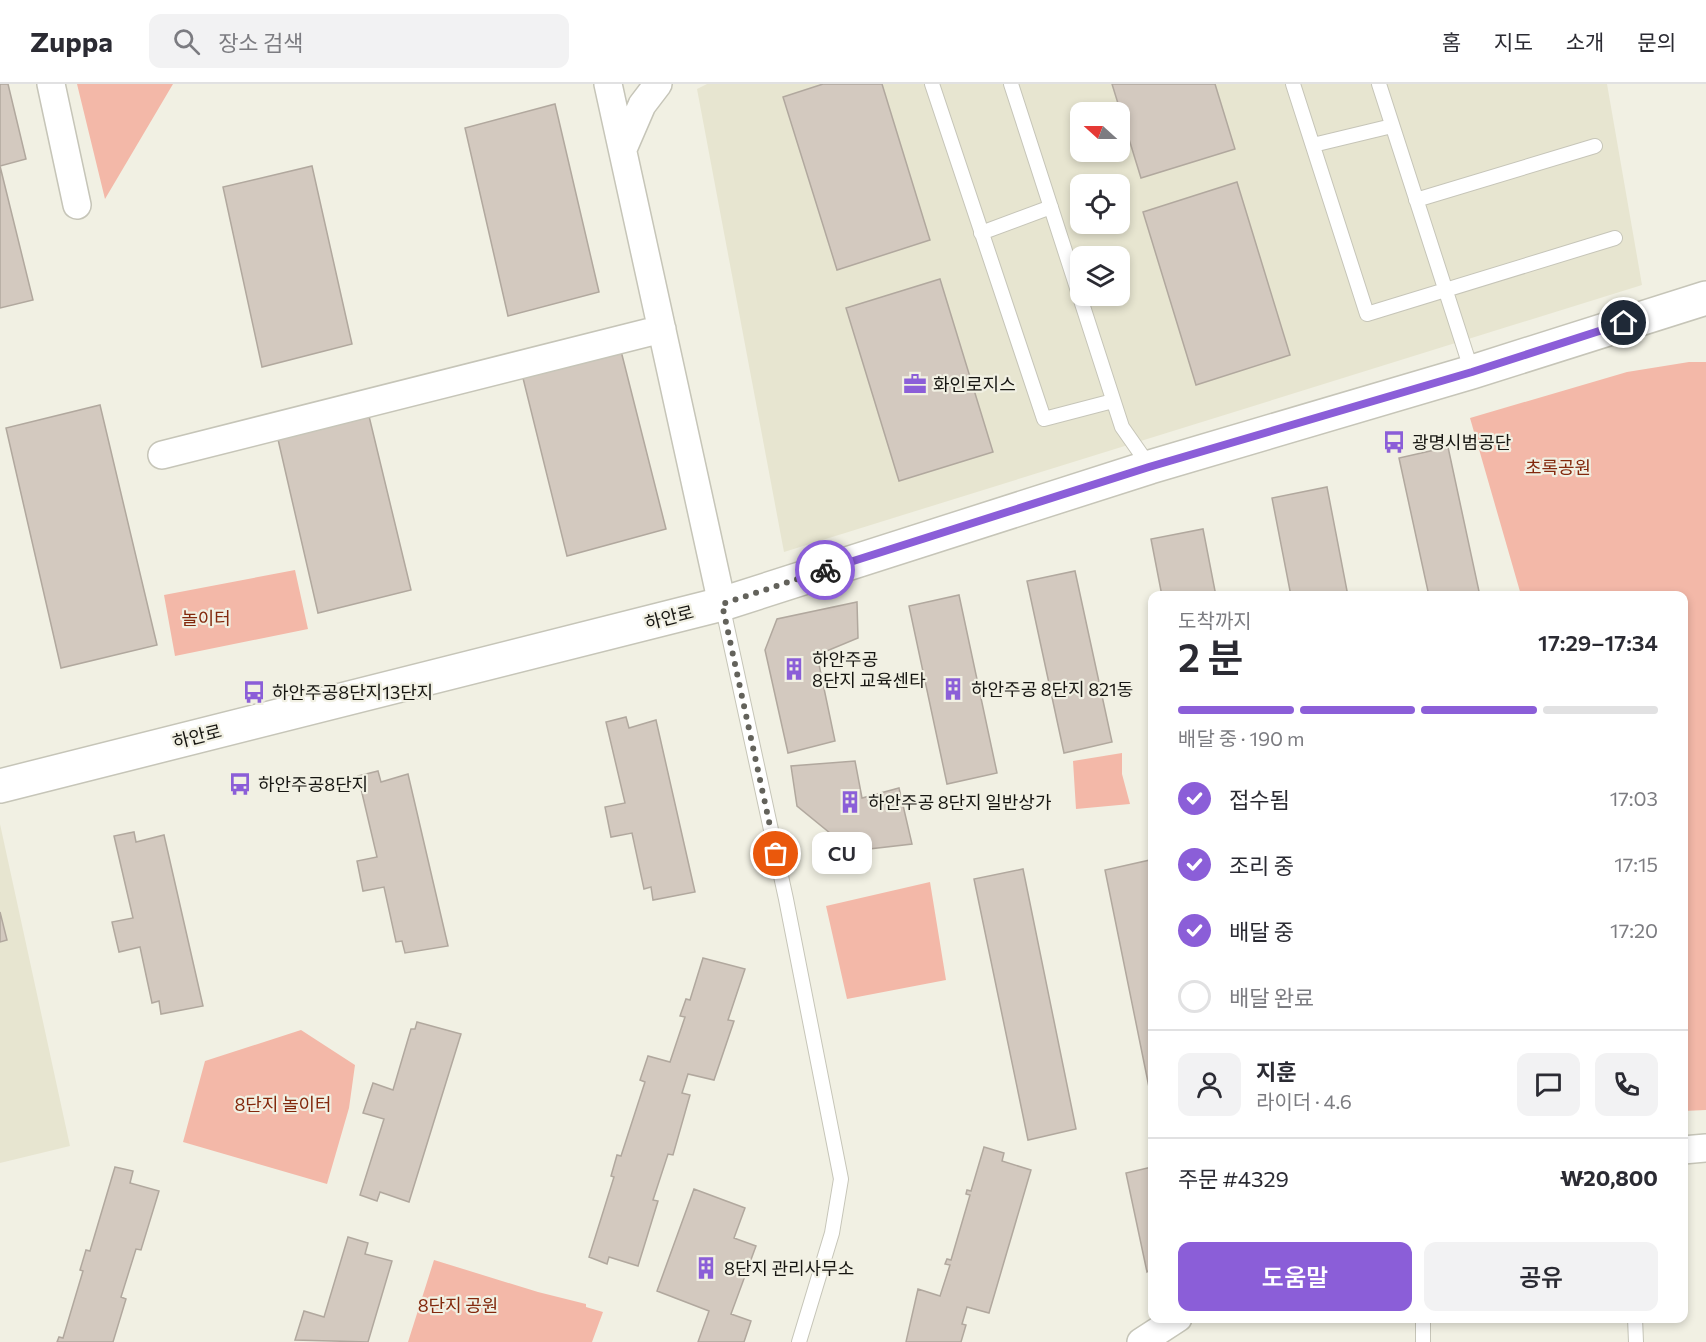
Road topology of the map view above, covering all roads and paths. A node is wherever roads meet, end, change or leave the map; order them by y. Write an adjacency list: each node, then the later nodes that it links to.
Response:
1 (51, 84): 13 (street)
2 (608, 84): 11 (street)
3 (658, 84): 11 (street)
4 (932, 84): 15 (lane)
5 (1011, 84): 14 (lane)
6 (1293, 84): 9 (lane)
7 (1379, 84): 8 (lane)
8 (1392, 126): 9 (lane); 12 (lane)
9 (1313, 146): 17 (lane)
10 (1595, 146): 12 (lane)
11 (623, 149): 19 (street)
12 (1416, 200): 17 (lane)
13 (77, 205)
14 (1051, 207): 15 (lane); 21 (lane)
15 (981, 233): 21 (lane)
16 (1615, 238): 17 (lane)
17 (1445, 291): 20 (lane)
18 (1706, 298): 20 (street, 하안로)
19 (662, 328): 22 (street); 24 (street)
20 (1472, 372): 23 (street, 하안로)
21 (1113, 401): 23 (lane)
22 (162, 455)
23 (1149, 467): 24 (street, 하안로)
24 (722, 604): 25 (street, 하안로); 31 (lane)
25 (0, 786)
26 (1706, 1148): 27 (street)
27 (1688, 1150)
28 (1170, 1323): 32 (street)
29 (1423, 1323): 33 (lane)
30 (1635, 1323): 34 (lane)
31 (799, 1342)
32 (1141, 1342)
33 (1423, 1342)
34 (1636, 1342)

